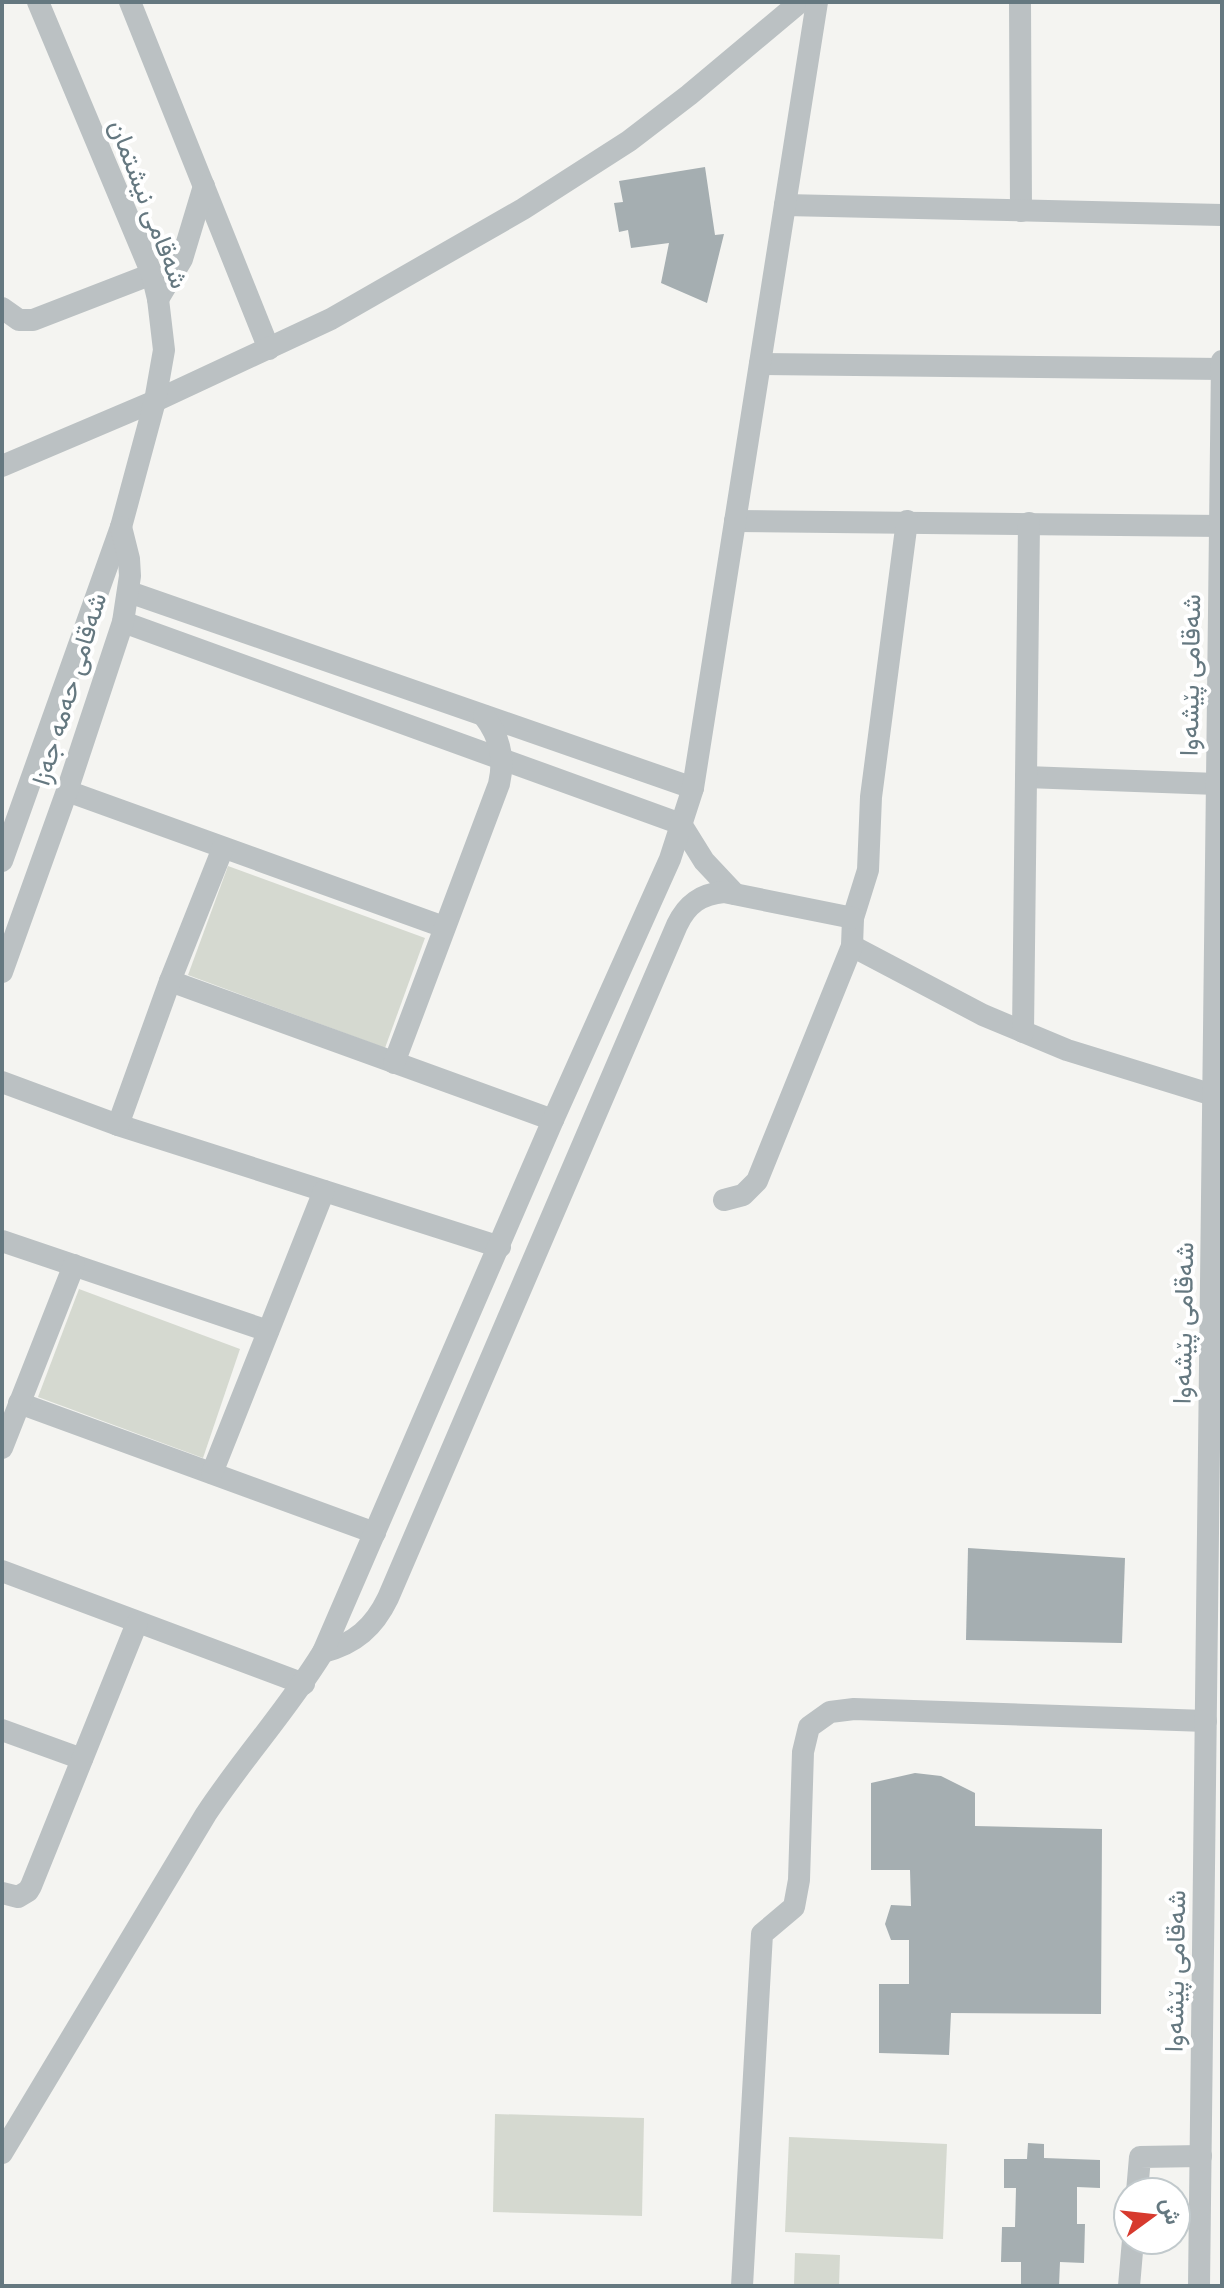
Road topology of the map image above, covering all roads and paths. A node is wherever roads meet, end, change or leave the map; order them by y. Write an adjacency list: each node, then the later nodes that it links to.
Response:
1 (38, 2): 10 (street, شەقامی نیشتمان)
2 (130, 2): 6 (street)
3 (800, 2): 13 (street)
4 (817, 2): 7 (street)
5 (1020, 2): 8 (street)
6 (204, 186): 11 (street); 13 (street)
7 (785, 205): 8 (street); 15 (street)
8 (1021, 211): 9 (street)
9 (1222, 215)
10 (152, 274): 11 (street, شەقامی نیشتمان); 12 (street)
11 (158, 299): 17 (street, شەقامی نیشتمان)
12 (2, 308)
13 (269, 349): 17 (street)
14 (1222, 361): 16 (street, شەقامی پێشەوا)
15 (760, 364): 16 (street); 19 (street)
16 (1222, 369): 22 (street, شەقامی پێشەوا)
17 (155, 401): 18 (street); 23 (street, شەقامی نیشتمان)
18 (2, 466)
19 (735, 521): 20 (street); 31 (street)
20 (907, 521): 21 (street); 37 (street)
21 (1029, 523): 22 (street); 29 (street)
22 (1221, 526): 26 (street, شەقامی پێشەوا)
23 (121, 527): 24 (street, شەقامی حەمە جەزا); 35 (street, شەقامی حەمە جەزا)
24 (129, 592): 25 (street, شەقامی حەمە جەزا); 27 (street)
25 (123, 622): 28 (street); 32 (street, شەقامی حەمە جەزا)
26 (1220, 678): 30 (street, شەقامی پێشەوا)
27 (484, 716): 28 (street); 31 (street)
28 (502, 761): 33 (street); 38 (street)
29 (1026, 777): 30 (street); 43 (street)
30 (1217, 784): 42 (street, شەقامی پێشەوا)
31 (693, 788): 33 (street)
32 (67, 791): 34 (street); 40 (street, شەقامی حەمە جەزا)
33 (681, 824): 36 (street); 47 (street)
34 (223, 848): 38 (street); 41 (street)
35 (2, 861)
36 (735, 894): 37 (street); 65 (street)
37 (853, 918): 39 (street)
38 (444, 927): 44 (street)
39 (852, 946): 43 (street); 51 (street)
40 (2, 972)
41 (170, 981): 44 (street); 48 (street)
42 (1218, 1024): 46 (street, شەقامی پێشەوا)
43 (1023, 1032): 46 (street)
44 (394, 1063): 47 (street)
45 (2, 1082): 48 (street)
46 (1213, 1095): 49 (street, شەقامی پێشەوا)
47 (553, 1120): 53 (street)
48 (118, 1125): 50 (street)
49 (1217, 1152): 55 (street, شەقامی پێشەوا)
50 (324, 1191): 53 (street); 56 (street)
51 (724, 1200)
52 (2, 1241): 54 (street)
53 (500, 1247): 61 (street)
54 (74, 1265): 56 (street); 57 (street)
55 (1216, 1330): 60 (street, شەقامی پێشەوا)
56 (268, 1331): 59 (street)
57 (19, 1403): 58 (street); 59 (street)
58 (2, 1448)
59 (212, 1473): 61 (street)
60 (1216, 1486): 64 (street, شەقامی پێشەوا)
61 (375, 1533): 65 (street)
62 (2, 1571): 63 (street)
63 (137, 1623): 66 (street); 69 (street)
64 (1214, 1647): 67 (street, شەقامی پێشەوا)
65 (323, 1652): 66 (street)
66 (304, 1684): 73 (street)
67 (1206, 1721): 70 (street, شەقامی پێشەوا); 77 (street)
68 (2, 1730): 69 (street)
69 (82, 1759): 71 (street)
70 (1214, 1818): 72 (street, شەقامی پێشەوا)
71 (2, 1893)
72 (1212, 2077): 74 (street, شەقامی پێشەوا)
73 (2, 2153)
74 (1201, 2156): 75 (street); 79 (street, شەقامی پێشەوا)
75 (1138, 2176)
76 (1132, 2256): 78 (street)
77 (742, 2286)
78 (1129, 2286)
79 (1199, 2286)

